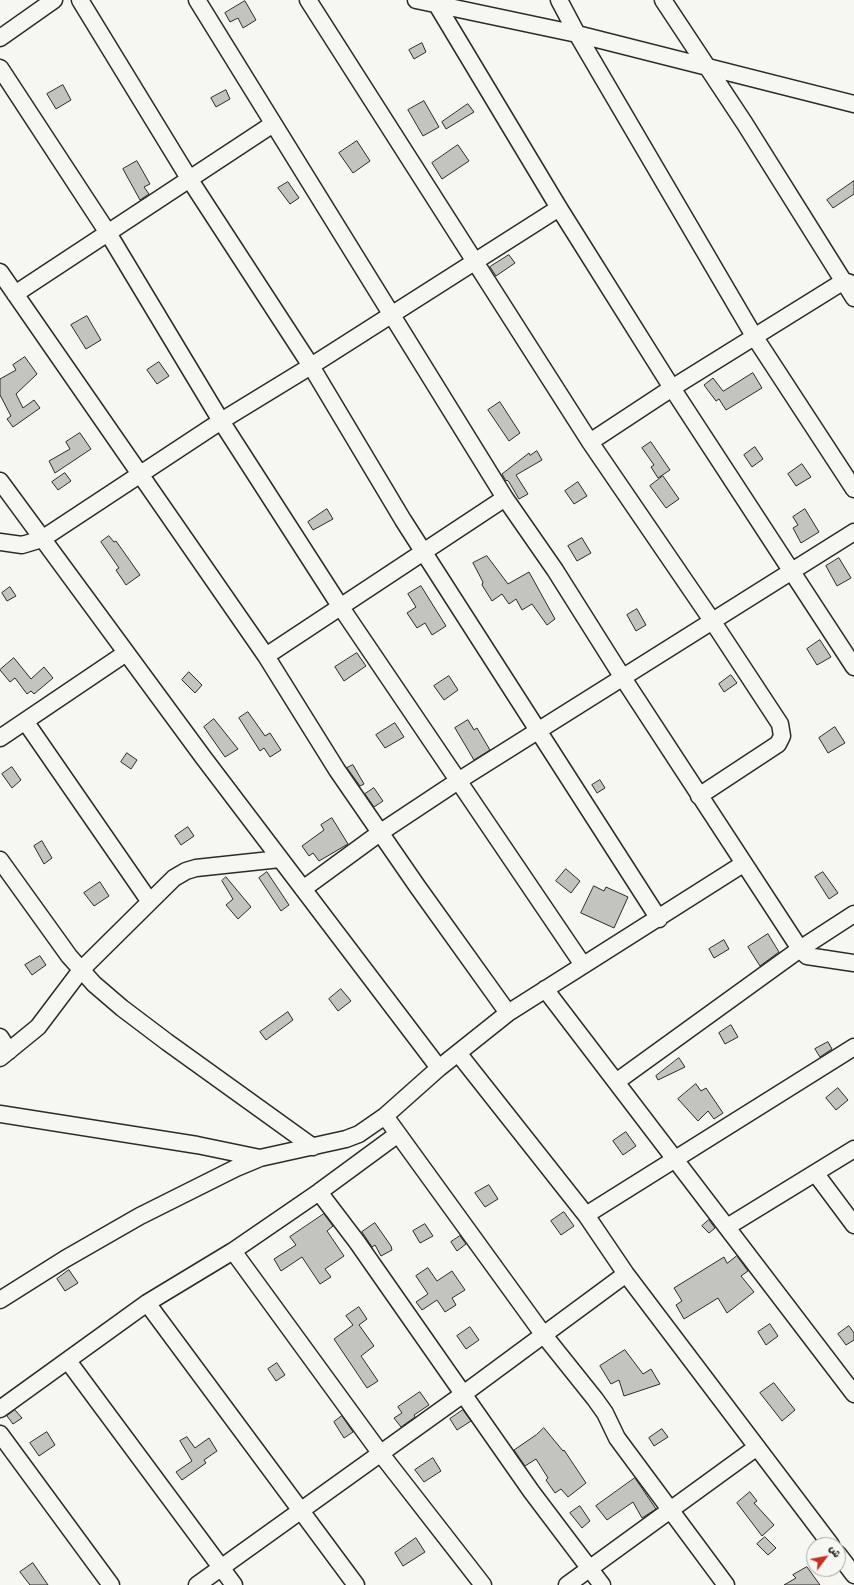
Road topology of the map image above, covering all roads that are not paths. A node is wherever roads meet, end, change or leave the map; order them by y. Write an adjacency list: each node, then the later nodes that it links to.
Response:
1 (54, 0): 10 (street)
2 (80, 0): 15 (street)
3 (197, 0): 14 (street)
4 (308, 0): 18 (street)
5 (416, 0): 8 (street)
6 (559, 0): 9 (street)
7 (663, 0): 11 (street)
8 (438, 5): 9 (street); 16 (street)
9 (577, 34): 11 (street); 24 (street)
10 (0, 38)
11 (707, 66): 13 (street); 20 (street)
12 (0, 68): 17 (street)
13 (854, 104)
14 (273, 124): 15 (street); 23 (street)
15 (190, 180): 17 (street); 25 (street)
16 (559, 208): 18 (street); 26 (street)
17 (108, 233): 21 (street); 27 (street)
18 (475, 263): 23 (street); 28 (street)
19 (0, 272): 21 (street)
20 (849, 283): 22 (street); 24 (street)
21 (15, 294): 29 (street)
22 (854, 298)
23 (392, 315): 25 (street); 32 (street)
24 (754, 336): 26 (street); 31 (street)
25 (312, 366): 27 (street); 36 (street)
26 (672, 388): 28 (street); 37 (street)
27 (221, 421): 29 (street); 38 (street)
28 (590, 442): 39 (street)
29 (140, 474): 34 (street); 41 (street)
30 (0, 481): 34 (street)
31 (854, 489)
32 (505, 498): 36 (street); 43 (street)
33 (854, 532): 37 (street)
34 (42, 539): 35 (street); 40 (street)
35 (0, 542)
36 (423, 552): 38 (street); 45 (street)
37 (792, 572): 39 (street); 42 (street)
38 (340, 606): 41 (street); 47 (street)
39 (713, 622): 43 (street); 48 (street)
40 (126, 653): 44 (street); 50 (street)
41 (266, 656): 49 (street)
42 (854, 667)
43 (623, 678): 45 (street); 48 (street)
44 (25, 721): 46 (street); 54 (street)
45 (539, 730): 47 (street); 56 (street)
46 (0, 738)
47 (458, 781): 49 (street); 59 (street)
48 (699, 796): 52 (street)
49 (381, 832): 53 (street); 62 (street)
50 (280, 859): 53 (street); 54 (street)
51 (0, 860): 60 (street)
52 (743, 864): 56 (street); 57 (street)
53 (303, 889): 67 (street)
54 (150, 902): 60 (street)
55 (854, 914): 57 (street)
56 (659, 919): 59 (street)
57 (800, 949): 58 (street); 68 (street)
58 (854, 964)
59 (582, 966): 61 (street)
60 (82, 970): 66 (street); 72 (street)
61 (545, 989): 62 (street); 68 (street)
62 (508, 1013): 65 (street)
63 (0, 1037): 66 (street)
64 (854, 1047): 75 (street)
65 (458, 1053): 67 (street); 78 (street)
66 (5, 1054)
67 (439, 1068): 70 (street)
68 (616, 1082): 75 (street)
69 (0, 1114): 74 (street)
70 (385, 1116): 71 (street); 72 (street)
71 (398, 1134): 77 (street); 85 (street)
72 (312, 1147): 74 (street)
73 (854, 1149): 76 (street)
74 (260, 1158): 83 (street)
75 (674, 1158): 78 (street); 80 (street)
76 (816, 1174): 79 (street); 80 (street)
77 (319, 1192): 81 (street); 88 (street)
78 (586, 1215): 82 (street)
79 (854, 1225)
80 (727, 1228): 87 (street)
81 (233, 1251): 84 (street); 92 (street)
82 (626, 1274): 85 (street); 91 (street)
83 (0, 1300)
84 (147, 1303): 86 (street); 94 (street)
85 (543, 1334): 88 (street); 93 (street)
86 (68, 1361): 89 (street); 97 (street)
87 (854, 1394)
88 (462, 1395): 92 (street); 98 (street)
89 (0, 1409)
90 (0, 1434): 100 (street)
91 (757, 1447): 93 (street); 95 (street)
92 (381, 1454): 94 (street); 104 (street)
93 (671, 1509): 98 (street); 107 (street)
94 (300, 1512): 97 (street); 103 (street)
95 (825, 1537)
96 (846, 1564): 99 (street)
97 (220, 1568): 101 (street); 102 (street)
98 (590, 1569): 105 (street); 106 (street)
99 (854, 1575)
100 (111, 1585)
101 (196, 1585)
102 (234, 1585)
103 (356, 1585)
104 (482, 1585)
105 (567, 1585)
106 (602, 1585)
107 (726, 1585)

